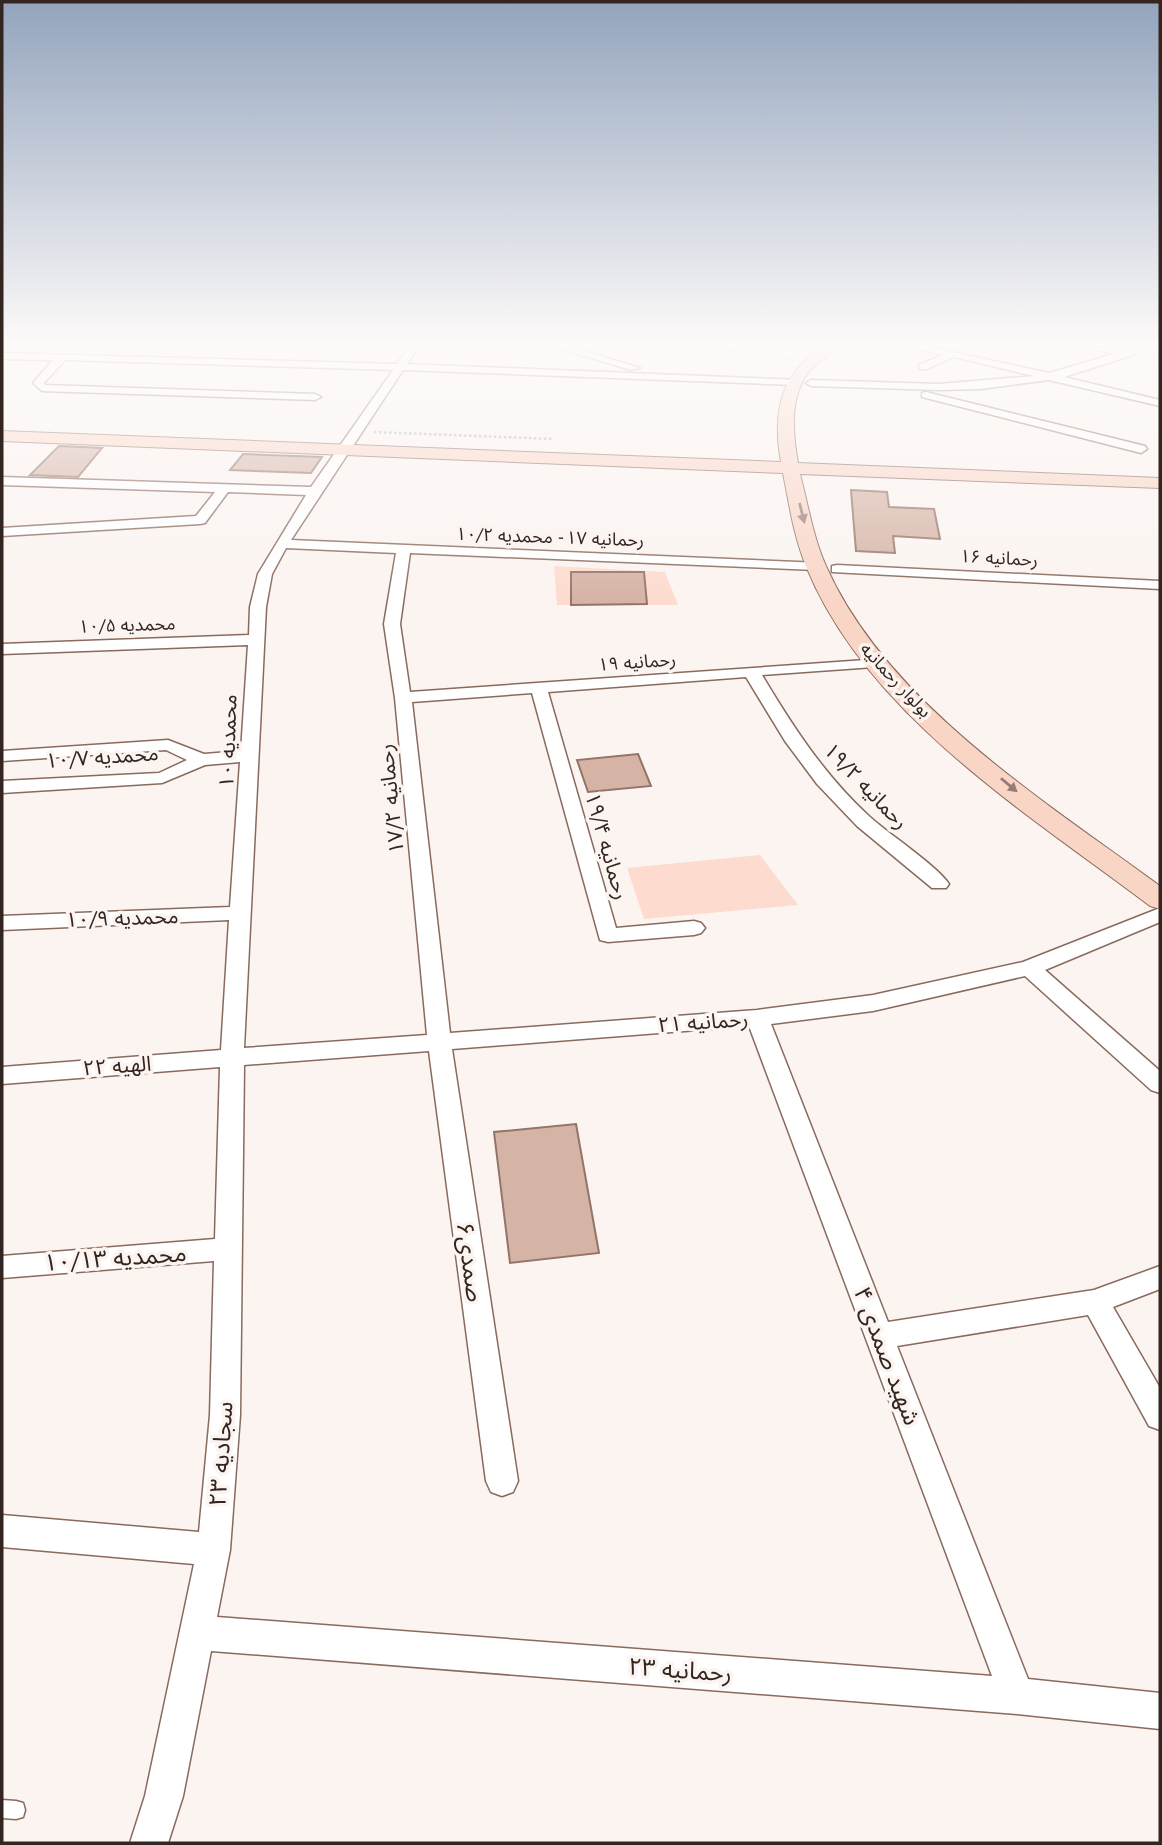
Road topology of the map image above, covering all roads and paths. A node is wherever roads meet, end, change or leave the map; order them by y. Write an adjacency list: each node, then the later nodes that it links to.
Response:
1 (69, 431): 6 (main road)
2 (356, 431): 6 (street, محمدیه ۱۰)
3 (792, 431): 8 (main road, بولوار رحمانیه)
4 (1073, 431): 7 (street)
5 (2, 436): 6 (main road)
6 (348, 444): 8 (main road); 13 (street, محمدیه ۱۰)
7 (1141, 449)
8 (802, 460): 9 (main road); 11 (main road); 17 (main road, بولوار رحمانیه)
9 (1160, 472)
10 (2, 481): 12 (street)
11 (1160, 483)
12 (224, 489): 13 (street); 14 (street)
13 (315, 491): 15 (street, محمدیه ۱۰)
14 (2, 532)
15 (282, 544): 16 (street, رحمانیه ۱۷ - محمدیه ۱۰/۲); 19 (street, محمدیه ۱۰)
16 (403, 551): 17 (street, رحمانیه ۱۷ - محمدیه ۱۰/۲); 24 (street, رحمانیه ۱۷/۲)
17 (826, 568): 18 (street, رحمانیه ۱۶); 21 (main road, بولوار رحمانیه); 29 (main road, بولوار رحمانیه)
18 (1160, 585)
19 (254, 640): 20 (street, محمدیه ۱۰/۵); 26 (street, محمدیه ۱۰)
20 (2, 649)
21 (874, 662): 22 (street, رحمانیه ۱۹); 31 (main road, بولوار رحمانیه, one-way to 31)
22 (752, 673): 23 (street, رحمانیه ۱۹); 30 (street, رحمانیه ۱۹/۲)
23 (539, 688): 24 (street, رحمانیه ۱۹); 35 (street, رحمانیه ۱۹/۴)
24 (403, 698): 38 (street, رحمانیه ۱۷/۲)
25 (2, 756): 27 (street, محمدیه ۱۰/۷)
26 (251, 756): 27 (street, محمدیه ۱۰/۷); 32 (street, محمدیه ۱۰)
27 (202, 760): 28 (street, محمدیه ۱۰/۷)
28 (2, 787)
29 (1160, 877)
30 (939, 884)
31 (1160, 900)
32 (242, 913): 34 (street, محمدیه ۱۰/۹); 39 (street, محمدیه ۱۰)
33 (1160, 914): 36 (street, رحمانیه ۲۱)
34 (2, 923)
35 (694, 928)
36 (1030, 968): 37 (street, رحمانیه ۲۱); 41 (street)
37 (757, 1018): 38 (street, رحمانیه ۲۱); 46 (street, شهید صمدی ۴)
38 (439, 1042): 39 (street, رحمانیه ۲۱); 48 (street, صمدی۶)
39 (232, 1058): 40 (street, الهیه ۲۲); 42 (street, سجادیه ۲۳)
40 (2, 1075)
41 (1160, 1084)
42 (229, 1249): 43 (street, محمدیه ۱۰/۱۳); 50 (street, سجادیه ۲۳)
43 (2, 1266)
44 (1160, 1277): 45 (street)
45 (1095, 1301): 46 (street); 47 (street)
46 (880, 1336): 52 (street, شهید صمدی ۴)
47 (1160, 1416)
48 (502, 1481)
49 (2, 1531): 50 (street)
50 (214, 1550): 51 (street, سجادیه ۲۳)
51 (198, 1633): 52 (street, رحمانیه ۲۳); 54 (street, سجادیه ۲۳)
52 (1017, 1696): 53 (street, رحمانیه ۲۳)
53 (1160, 1711)
54 (149, 1843)

